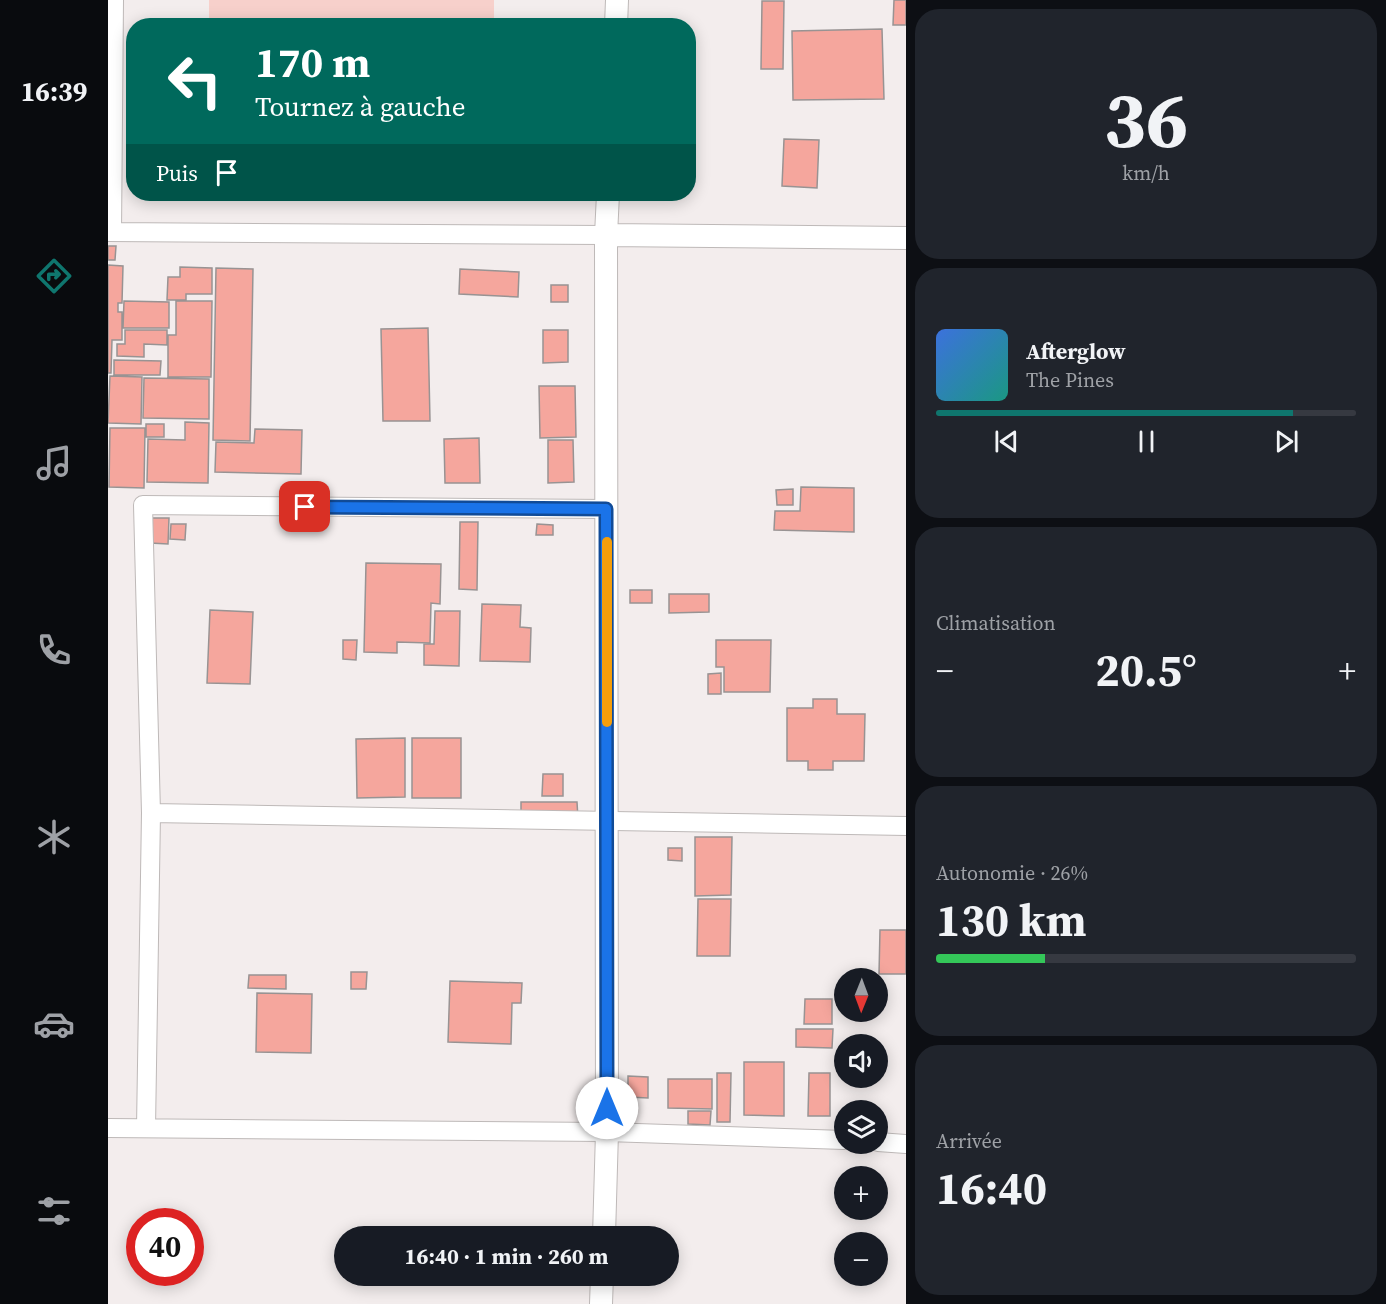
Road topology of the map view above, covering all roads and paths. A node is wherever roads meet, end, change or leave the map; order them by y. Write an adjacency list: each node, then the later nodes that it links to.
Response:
1 (114, 0): 5 (street)
2 (617, 0): 3 (street)
3 (616, 18)
4 (608, 201): 6 (street)
5 (110, 232): 6 (street)
6 (606, 235): 7 (street); 8 (street)
7 (906, 238)
8 (606, 509): 9 (street); 10 (street)
9 (151, 813): 10 (street); 13 (street)
10 (607, 821): 11 (street); 14 (street)
11 (906, 826)
12 (108, 1128): 13 (street)
13 (146, 1128): 14 (street)
14 (608, 1132): 15 (street); 18 (street)
15 (834, 1140)
16 (888, 1143): 17 (street)
17 (906, 1144)
18 (604, 1226)
19 (602, 1286): 20 (street)
20 (601, 1304)

